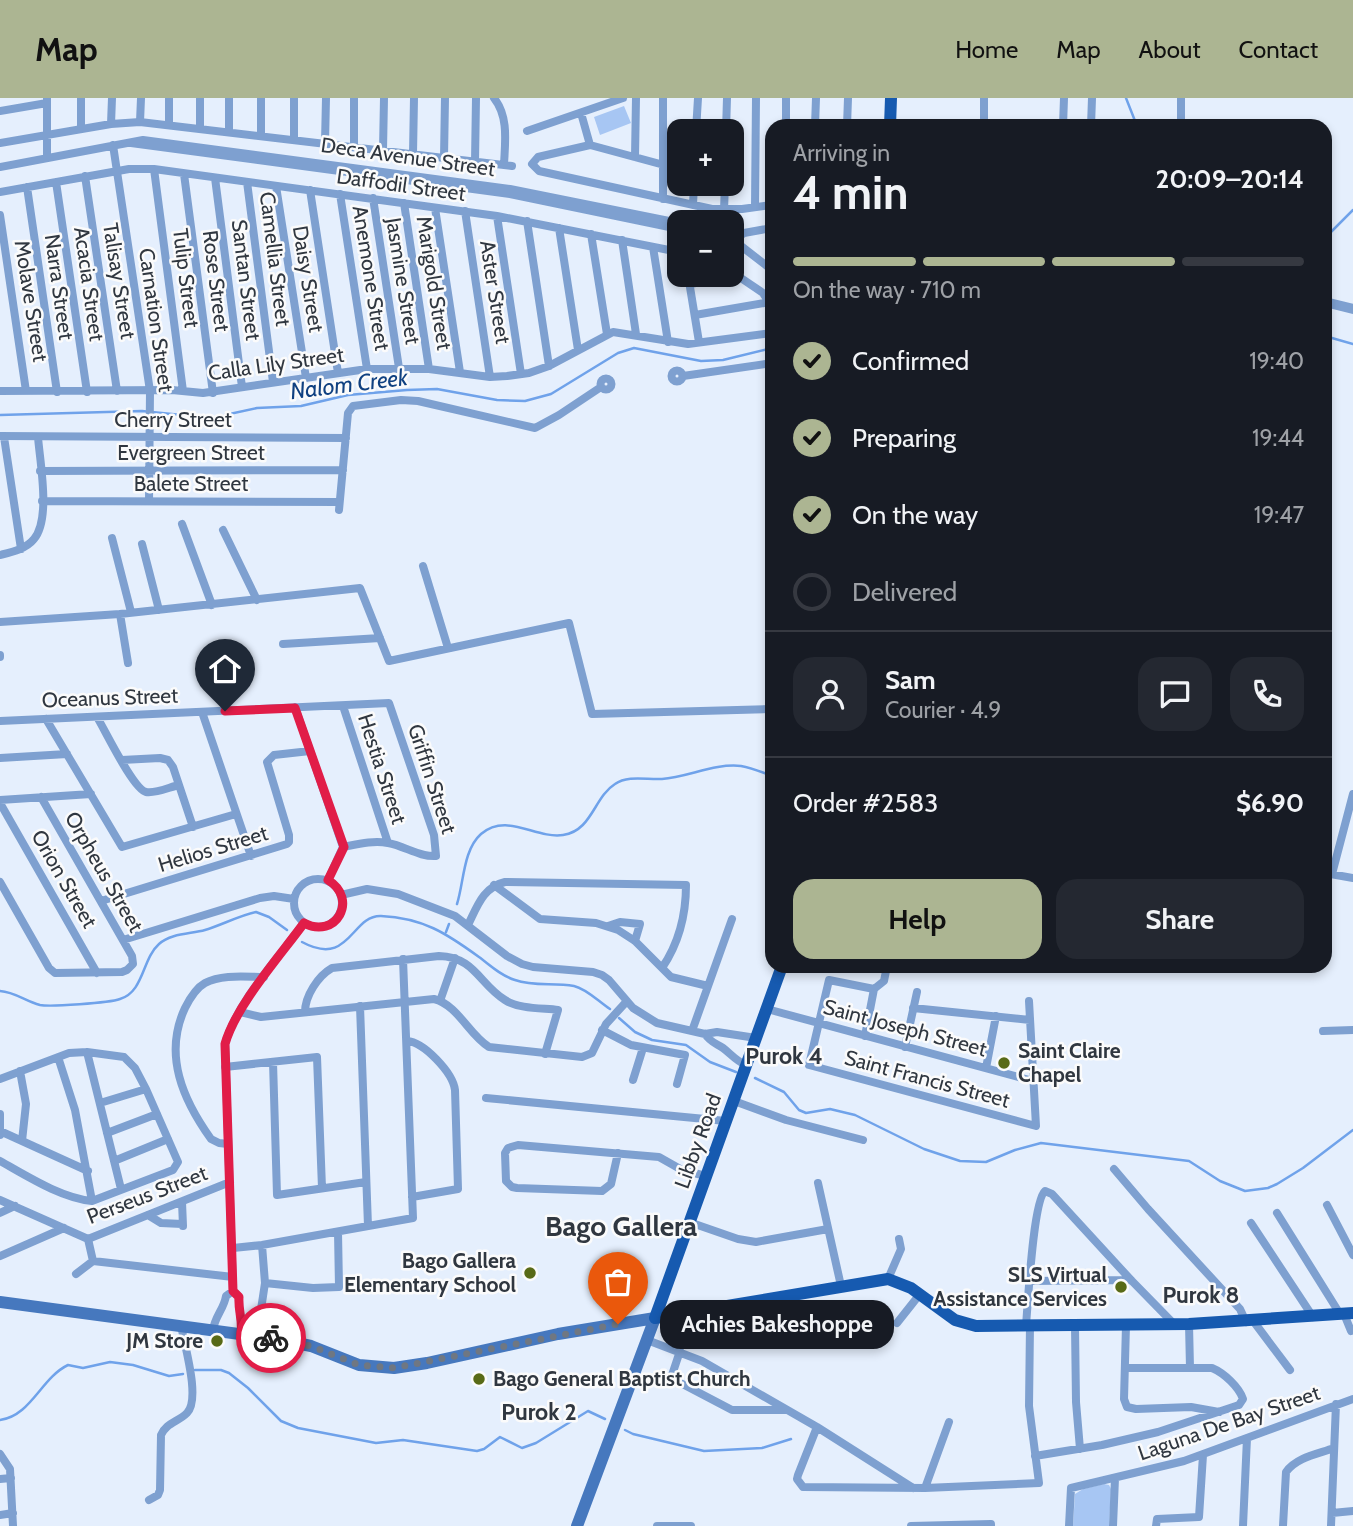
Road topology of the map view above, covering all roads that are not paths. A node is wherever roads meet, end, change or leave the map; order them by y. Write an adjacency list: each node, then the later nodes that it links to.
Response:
1 (81, 98): 47 (street)
2 (111, 98): 44 (street)
3 (141, 98): 43 (street)
4 (169, 98): 45 (street)
5 (200, 98): 46 (street)
6 (229, 98): 49 (street)
7 (261, 98): 51 (street)
8 (294, 98): 52 (street)
9 (326, 98): 54 (street)
10 (354, 98): 57 (street)
11 (384, 98): 58 (street)
12 (414, 98): 59 (street)
13 (445, 98): 62 (street)
14 (476, 98): 63 (street)
15 (494, 98): 63 (street)
16 (623, 98): 32 (street)
17 (636, 98): 60 (street)
18 (663, 98): 64 (street)
19 (698, 98): 33 (street)
20 (727, 98): 34 (street)
21 (756, 98): 85 (street)
22 (786, 98): 35 (street)
23 (816, 98): 36 (street)
24 (848, 98): 37 (street)
25 (891, 98): 38 (main road)
26 (984, 98): 39 (street)
27 (1064, 98): 40 (street)
28 (1092, 98): 41 (street)
29 (1181, 98): 42 (street)
30 (47, 101): 31 (street); 50 (street)
31 (0, 111)
32 (581, 113): 48 (street); 56 (street)
33 (697, 119)
34 (726, 119)
35 (786, 119)
36 (815, 119)
37 (847, 119)
38 (890, 119)
39 (984, 119)
40 (1063, 119)
41 (1091, 119)
42 (1181, 119)
43 (141, 122): 44 (street); 45 (street)
44 (111, 124): 47 (street)
45 (169, 124): 46 (street)
46 (200, 128): 49 (street)
47 (81, 129): 50 (street)
48 (527, 131)
49 (229, 132): 51 (street)
50 (47, 135): 53 (street); 61 (street)
51 (261, 136): 52 (street)
52 (294, 139): 54 (street)
53 (0, 143)
54 (325, 144): 57 (street)
55 (113, 145): 61 (street, Deca Avenue Street); 67 (street, Carnation Street); 92 (street, Deca Avenue Street)
56 (590, 145): 60 (street); 81 (street)
57 (354, 147): 58 (street)
58 (383, 150): 59 (street)
59 (413, 154): 62 (street)
60 (635, 157): 64 (street)
61 (47, 158): 65 (street, Deca Avenue Street)
62 (444, 158): 63 (street)
63 (475, 162)
64 (664, 165): 81 (street)
65 (0, 166)
66 (154, 169): 67 (street, Daffodil Street); 68 (street, Daffodil Street); 134 (street, Tulip Street)
67 (117, 170): 69 (street, Daffodil Street); 133 (street, Carnation Street)
68 (184, 174): 70 (street, Daffodil Street); 137 (street, Rose Street)
69 (85, 176): 71 (street, Daffodil Street); 132 (street, Talisay Street)
70 (215, 178): 72 (street, Daffodil Street); 128 (street, Santan Street)
71 (56, 182): 74 (street, Daffodil Street); 136 (street, Acacia Street)
72 (247, 182): 73 (street, Daffodil Street); 127 (street, Camellia Street)
73 (276, 186): 75 (street, Daffodil Street); 125 (street, Daisy Street)
74 (27, 187): 76 (street, Daffodil Street); 135 (street, Narra Street)
75 (310, 190): 77 (street, Daffodil Street); 122 (street)
76 (0, 192)
77 (340, 194): 80 (street, Daffodil Street); 119 (street, Anemone Street)
78 (693, 196): 83 (street)
79 (724, 196): 87 (street)
80 (373, 198): 82 (street, Daffodil Street); 118 (street, Jasmine Street)
81 (663, 199): 83 (street)
82 (404, 203): 86 (street, Daffodil Street); 120 (street, Marigold Street)
83 (693, 205): 87 (street)
84 (765, 206): 85 (street)
85 (755, 207): 87 (street)
86 (435, 208): 88 (street, Daffodil Street); 121 (street)
87 (724, 210)
88 (465, 211): 90 (street, Daffodil Street); 126 (street, Aster Street)
89 (0, 215): 131 (street, Molave Street)
90 (497, 216): 91 (street, Daffodil Street); 123 (street)
91 (527, 221): 94 (street, Daffodil Street); 117 (street)
92 (664, 223): 93 (street, Deca Avenue Street)
93 (667, 224)
94 (559, 228): 97 (street, Daffodil Street); 115 (street)
95 (765, 229): 96 (street)
96 (744, 233)
97 (591, 234): 98 (street, Daffodil Street); 110 (street)
98 (622, 240): 99 (street, Daffodil Street); 111 (street)
99 (653, 247): 101 (street, Daffodil Street); 113 (street)
100 (744, 249): 102 (street)
101 (667, 250)
102 (765, 265)
103 (744, 281): 105 (street)
104 (690, 287): 109 (street)
105 (765, 296)
106 (1332, 304): 108 (street)
107 (765, 305): 109 (street)
108 (1353, 309)
109 (695, 314): 114 (street)
110 (607, 334): 111 (street, Calla Lily Street); 115 (street, Calla Lily Street)
111 (636, 334): 113 (street, Calla Lily Street)
112 (765, 334): 114 (street, Calla Lily Street)
113 (668, 342): 114 (street, Calla Lily Street)
114 (699, 342)
115 (578, 350): 117 (street, Calla Lily Street)
116 (765, 364): 124 (street)
117 (549, 366): 123 (street, Calla Lily Street)
118 (398, 368): 119 (street, Calla Lily Street); 120 (street, Calla Lily Street)
119 (367, 369): 122 (street, Calla Lily Street)
120 (429, 369): 121 (street, Calla Lily Street)
121 (460, 372): 126 (street, Calla Lily Street)
122 (338, 373): 125 (street, Calla Lily Street)
123 (521, 374): 126 (street, Calla Lily Street)
124 (683, 376)
125 (306, 377): 127 (street, Calla Lily Street)
126 (490, 377)
127 (273, 382): 128 (street, Calla Lily Street)
128 (243, 387): 137 (street, Calla Lily Street)
129 (601, 387): 141 (street)
130 (0, 391): 131 (street, Calla Lily Street)
131 (26, 391): 135 (street, Calla Lily Street)
132 (117, 391): 133 (street, Calla Lily Street); 136 (street, Calla Lily Street)
133 (150, 391): 134 (street, Calla Lily Street); 140 (street, Carnation Street)
134 (183, 391): 137 (street, Calla Lily Street)
135 (57, 392): 136 (street, Calla Lily Street)
136 (87, 392)
137 (213, 393)
138 (2, 437): 139 (street, Cherry Street); 151 (street)
139 (38, 438): 140 (street, Cherry Street); 142 (street)
140 (150, 438): 141 (street, Cherry Street); 143 (street, Carnation Street)
141 (346, 439): 144 (street)
142 (40, 471): 143 (street, Evergreen Street); 145 (street)
143 (150, 471): 144 (street, Evergreen Street); 146 (street, Carnation Street)
144 (343, 471): 146 (street, Balete Street)
145 (42, 501): 146 (street, Balete Street); 151 (street)
146 (149, 501)
147 (182, 524): 155 (street)
148 (223, 530): 154 (street)
149 (112, 538): 157 (street)
150 (142, 544): 156 (street)
151 (21, 549): 152 (street)
152 (0, 555)
153 (423, 566): 162 (street)
154 (257, 600): 155 (street); 160 (street)
155 (212, 605): 156 (street)
156 (159, 610): 157 (street)
157 (131, 612): 158 (street)
158 (120, 614): 159 (street); 163 (street)
159 (0, 622)
160 (380, 638): 161 (street); 162 (street)
161 (283, 645)
162 (448, 649): 167 (street)
163 (128, 663)
164 (389, 703): 165 (street, Oceanus Street); 183 (street, Griffin Street)
165 (343, 706): 166 (street, Oceanus Street); 183 (street, Hestia Street)
166 (295, 708): 168 (street, Oceanus Street); 172 (street)
167 (765, 709)
168 (202, 712): 169 (street, Oceanus Street); 181 (street)
169 (97, 716): 170 (street, Oceanus Street); 175 (street)
170 (46, 719): 171 (street, Oceanus Street); 173 (street)
171 (0, 720)
172 (310, 751): 184 (street); 185 (street, Helios Street)
173 (67, 754): 174 (street); 178 (street)
174 (0, 758)
175 (122, 761): 176 (street); 176 (street)
176 (179, 785): 182 (street)
177 (1353, 793): 186 (street)
178 (91, 794): 179 (street); 182 (street)
179 (41, 797): 180 (street); 194 (street, Orpheus Street)
180 (0, 802): 204 (street, Orion Street)
181 (236, 814): 182 (street); 185 (street)
182 (193, 827)
183 (388, 843): 184 (street, Griffin Street)
184 (344, 847): 189 (street)
185 (251, 856): 194 (street, Helios Street)
186 (1332, 861)
187 (1332, 875): 188 (street)
188 (1353, 878)
189 (328, 880): 192 (street); 193 (street)
190 (0, 882): 204 (street)
191 (494, 885): 197 (street); 198 (street); 203 (street)
192 (341, 895): 196 (street); 197 (street)
193 (294, 899): 196 (street); 199 (street)
194 (101, 901): 199 (street, Orpheus Street)
195 (732, 919): 208 (street)
196 (304, 923): 207 (street)
197 (468, 925): 212 (street)
198 (608, 926): 200 (street); 200 (street)
199 (123, 940): 204 (street, Orpheus Street)
200 (635, 941): 203 (street)
201 (455, 958): 202 (street); 211 (street); 236 (street)
202 (403, 959): 214 (street); 219 (street)
203 (662, 968): 208 (street)
204 (97, 973)
205 (780, 973): 217 (main road, Libby Road)
206 (886, 973): 209 (street)
207 (264, 977): 218 (street); 259 (street)
208 (708, 986): 225 (street)
209 (874, 989): 222 (street); 229 (street)
210 (916, 992): 216 (street)
211 (440, 1000): 214 (street); 236 (street)
212 (627, 1001): 223 (street); 225 (street)
213 (1029, 1001): 221 (street)
214 (405, 1002): 215 (street); 231 (street)
215 (360, 1006): 219 (street); 267 (street)
216 (913, 1008): 220 (street); 232 (street)
217 (767, 1009): 222 (street, Saint Joseph Street); 230 (main road, Libby Road)
218 (240, 1012): 219 (street); 240 (street)
219 (305, 1012)
220 (996, 1016): 221 (street); 241 (street)
221 (1030, 1020): 245 (street)
222 (819, 1024): 229 (street, Saint Joseph Street); 245 (street, Saint Francis Street)
223 (602, 1030): 233 (street); 236 (street)
224 (1353, 1030): 226 (street)
225 (692, 1031): 227 (street)
226 (1323, 1031)
227 (705, 1034): 228 (street); 234 (street)
228 (730, 1036): 230 (street); 234 (street)
229 (864, 1036): 232 (street, Saint Joseph Street)
230 (756, 1038): 239 (main road, Libby Road)
231 (407, 1041): 271 (street); 271 (street)
232 (905, 1047): 241 (street, Saint Joseph Street)
233 (643, 1048): 244 (street); 246 (street)
234 (725, 1049): 239 (street)
235 (87, 1052): 237 (street); 247 (street); 250 (street)
236 (545, 1054)
237 (58, 1057): 242 (street); 264 (street)
238 (273, 1062): 240 (street); 269 (street); 269 (street)
239 (746, 1065): 249 (main road, Libby Road)
240 (225, 1067): 259 (street)
241 (986, 1068): 245 (street, Saint Joseph Street)
242 (20, 1071): 243 (street); 258 (street)
243 (0, 1079)
244 (633, 1080)
245 (1033, 1081)
246 (677, 1084)
247 (146, 1089): 250 (street); 252 (street)
248 (486, 1098): 253 (street)
249 (734, 1101): 253 (main road, Libby Road); 257 (street)
250 (100, 1103): 255 (street)
251 (0, 1114): 254 (street)
252 (157, 1114): 255 (street); 256 (street)
253 (726, 1121): 265 (main road, Libby Road)
254 (0, 1132): 258 (street)
255 (107, 1133): 262 (street)
256 (169, 1139): 262 (street); 270 (street)
257 (863, 1140)
258 (22, 1141): 264 (street)
259 (228, 1144): 266 (street)
260 (618, 1153): 260 (street); 265 (street)
261 (0, 1161): 273 (street)
262 (114, 1161): 270 (street)
263 (1114, 1168): 308 (street)
264 (88, 1171): 273 (street)
265 (706, 1176): 280 (main road, Libby Road)
266 (230, 1182): 274 (street, Perseus Street); 289 (street)
267 (366, 1182): 269 (street); 282 (street)
268 (818, 1183): 284 (street)
269 (322, 1188)
270 (121, 1189): 273 (street)
271 (412, 1197): 282 (street)
272 (0, 1200): 276 (street, Perseus Street)
273 (92, 1200)
274 (182, 1202): 279 (street, Perseus Street); 279 (street)
275 (1327, 1205): 290 (street)
276 (15, 1206): 277 (street); 283 (street, Perseus Street)
277 (0, 1213)
278 (1277, 1213): 305 (street)
279 (148, 1215): 286 (street, Perseus Street)
280 (690, 1222): 284 (street); 307 (main road, Libby Road)
281 (1251, 1223): 306 (street)
282 (368, 1226): 285 (street)
283 (64, 1228): 286 (street, Perseus Street); 291 (street)
284 (828, 1229): 299 (street)
285 (338, 1232): 288 (street); 298 (street)
286 (88, 1239): 292 (street)
287 (900, 1239): 295 (street)
288 (262, 1245): 289 (street); 298 (street)
289 (233, 1248): 294 (street)
290 (1353, 1255)
291 (0, 1256)
292 (93, 1261): 293 (street); 294 (street)
293 (76, 1274)
294 (233, 1277): 300 (street)
295 (888, 1279): 299 (main road); 301 (main road)
296 (1131, 1280): 297 (street); 297 (street); 314 (street)
297 (1030, 1281): 312 (street)
298 (265, 1283): 319 (street)
299 (841, 1286): 307 (main road)
300 (233, 1291): 303 (street); 304 (street)
301 (920, 1294): 309 (street); 312 (main road)
302 (0, 1302): 311 (main road)
303 (224, 1308): 304 (street); 316 (street)
304 (237, 1310): 318 (street)
305 (1346, 1314): 306 (main road); 317 (street)
306 (1313, 1317): 308 (main road)
307 (655, 1318): 319 (main road); 320 (main road, Libby Road)
308 (1250, 1322): 310 (main road); 324 (street)
309 (897, 1323)
310 (1189, 1324): 314 (main road); 323 (street)
311 (181, 1325): 316 (main road); 342 (street)
312 (1028, 1325): 315 (main road); 336 (street)
313 (1126, 1325): 314 (main road); 315 (main road); 322 (street)
314 (1175, 1325)
315 (1075, 1326): 333 (street)
316 (213, 1330): 318 (main road)
317 (1350, 1331)
318 (241, 1334): 319 (main road)
319 (257, 1336)
320 (647, 1340): 321 (street); 349 (main road, Libby Road)
321 (680, 1351): 327 (street); 327 (street)
322 (1125, 1368): 323 (street); 328 (street)
323 (1190, 1368): 328 (street)
324 (1290, 1370)
325 (1353, 1399): 326 (street, Laguna De Bay Street)
326 (1336, 1404): 331 (street, Laguna De Bay Street); 332 (street)
327 (787, 1410): 330 (street)
328 (1219, 1412): 333 (street)
329 (949, 1422): 341 (street)
330 (817, 1427): 340 (street); 340 (street)
331 (1247, 1438): 335 (street, Laguna De Bay Street); 356 (street)
332 (1334, 1448): 345 (street); 357 (street)
333 (1080, 1449): 336 (street)
334 (0, 1454): 337 (street)
335 (1203, 1455): 338 (street, Laguna De Bay Street); 355 (street)
336 (1035, 1456): 341 (street)
337 (11, 1478): 339 (street); 344 (street)
338 (1115, 1478): 353 (street, Laguna De Bay Street); 354 (street)
339 (0, 1479)
340 (914, 1488): 341 (street)
341 (925, 1488)
342 (149, 1500)
343 (1353, 1511): 345 (street)
344 (13, 1513): 346 (street); 348 (street)
345 (1332, 1513): 358 (street)
346 (0, 1515)
347 (991, 1525): 352 (street)
348 (13, 1526)
349 (577, 1526)
350 (657, 1526): 351 (street)
351 (691, 1526)
352 (911, 1526)
353 (1069, 1526)
354 (1113, 1526)
355 (1156, 1526)
356 (1243, 1526)
357 (1283, 1526)
358 (1331, 1526)

